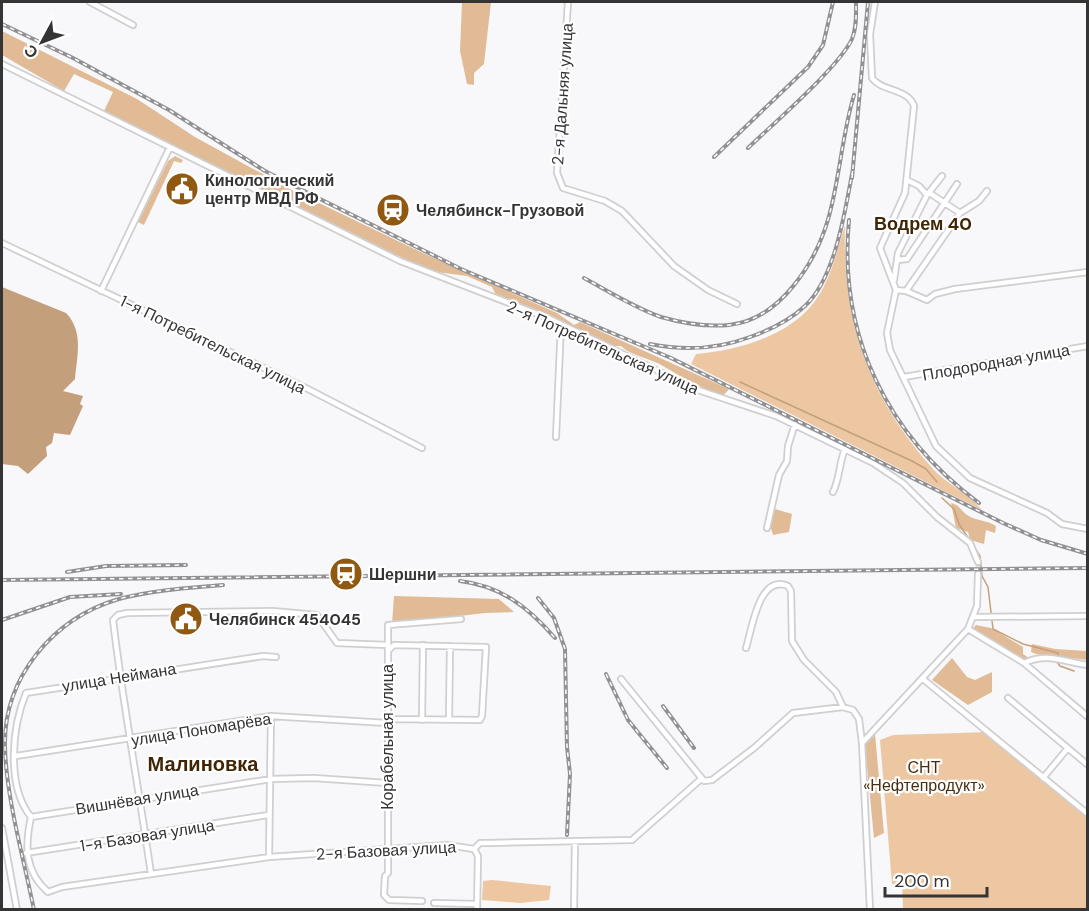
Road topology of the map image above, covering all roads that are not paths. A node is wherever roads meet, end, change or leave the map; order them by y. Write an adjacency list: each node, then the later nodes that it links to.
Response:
1 (90, 2): 4 (street)
2 (568, 2): 21 (street, 2-я Дальняя улица)
3 (875, 2): 8 (street)
4 (133, 25)
5 (2, 64): 6 (street, 2-я Потребительская улица)
6 (170, 147): 19 (street); 22 (street, 2-я Потребительская улица)
7 (942, 176): 11 (street)
8 (907, 180): 11 (street); 17 (street)
9 (957, 184): 12 (street)
10 (987, 191): 13 (street)
11 (929, 195): 12 (street); 15 (street)
12 (945, 205): 13 (street); 15 (street)
13 (960, 213): 20 (street)
14 (2, 243): 19 (street, 1-я Потребительская улица)
15 (898, 260): 17 (street)
16 (1088, 272): 20 (street)
17 (894, 280): 18 (street)
18 (896, 290): 20 (street); 24 (street)
19 (101, 291): 27 (street, 1-я Потребительская улица)
20 (906, 291)
21 (736, 304)
22 (561, 324): 25 (street, 2-я Потребительская улица); 26 (street)
23 (1088, 346): 24 (street, Плодородная улица)
24 (904, 377): 31 (street)
25 (795, 424): 28 (street, 2-я Потребительская улица); 30 (street)
26 (555, 437)
27 (422, 448)
28 (845, 449): 29 (street); 32 (street, 2-я Потребительская улица)
29 (833, 492)
30 (767, 528)
31 (1088, 529)
32 (978, 562)
33 (978, 574): 35 (street)
34 (1088, 616): 35 (street)
35 (974, 617): 37 (street)
36 (461, 619): 38 (street, Корабельная улица)
37 (968, 628): 44 (street); 48 (street)
38 (388, 645): 42 (street, Корабельная улица); 46 (street)
39 (423, 645): 40 (street); 42 (street); 54 (street)
40 (450, 646): 53 (street); 53 (street, улица Пономарёва)
41 (746, 648): 50 (street)
42 (388, 651): 55 (street, Корабельная улица)
43 (276, 657): 46 (street, улица Неймана)
44 (1024, 663): 45 (street); 52 (street)
45 (1088, 665)
46 (120, 677): 56 (street); 59 (street, улица Неймана)
47 (621, 679): 63 (street)
48 (923, 679): 57 (street); 62 (street)
49 (1008, 698): 58 (street)
50 (843, 707): 57 (street); 63 (street, 2-я Базовая улица)
51 (271, 716): 55 (street, улица Пономарёва); 56 (street, улица Пономарёва); 61 (street)
52 (1088, 717)
53 (449, 719): 54 (street, улица Пономарёва)
54 (422, 720): 55 (street, улица Пономарёва)
55 (387, 721): 64 (street, Корабельная улица)
56 (130, 740): 59 (street, улица Пономарёва); 65 (street)
57 (862, 743): 82 (street)
58 (1068, 748): 60 (street); 62 (street)
59 (16, 756): 68 (street)
60 (1088, 765)
61 (270, 778): 64 (street, Вишнёвая улица); 65 (street, Вишнёвая улица); 67 (street)
62 (1044, 778): 66 (street)
63 (701, 779): 71 (street, 2-я Базовая улица)
64 (387, 783): 72 (street, Корабельная улица)
65 (141, 798): 68 (street, Вишнёвая улица); 70 (street)
66 (1087, 814)
67 (268, 815): 70 (street, 1-я Базовая улица); 75 (street)
68 (31, 817): 74 (street)
69 (2, 828): 80 (street)
70 (146, 835): 74 (street, 1-я Базовая улица); 76 (street)
71 (575, 841): 73 (street, 2-я Базовая улица); 81 (street)
72 (387, 848): 73 (street, 2-я Базовая улица); 75 (street, 2-я Базовая улица); 77 (street, Корабельная улица)
73 (474, 849): 79 (street)
74 (26, 853): 76 (street, 2-я Базовая улица)
75 (269, 857): 76 (street, 2-я Базовая улица)
76 (151, 874)
77 (422, 901)
78 (435, 903): 79 (street)
79 (477, 907)
80 (17, 909)
81 (574, 909)
82 (870, 909)

